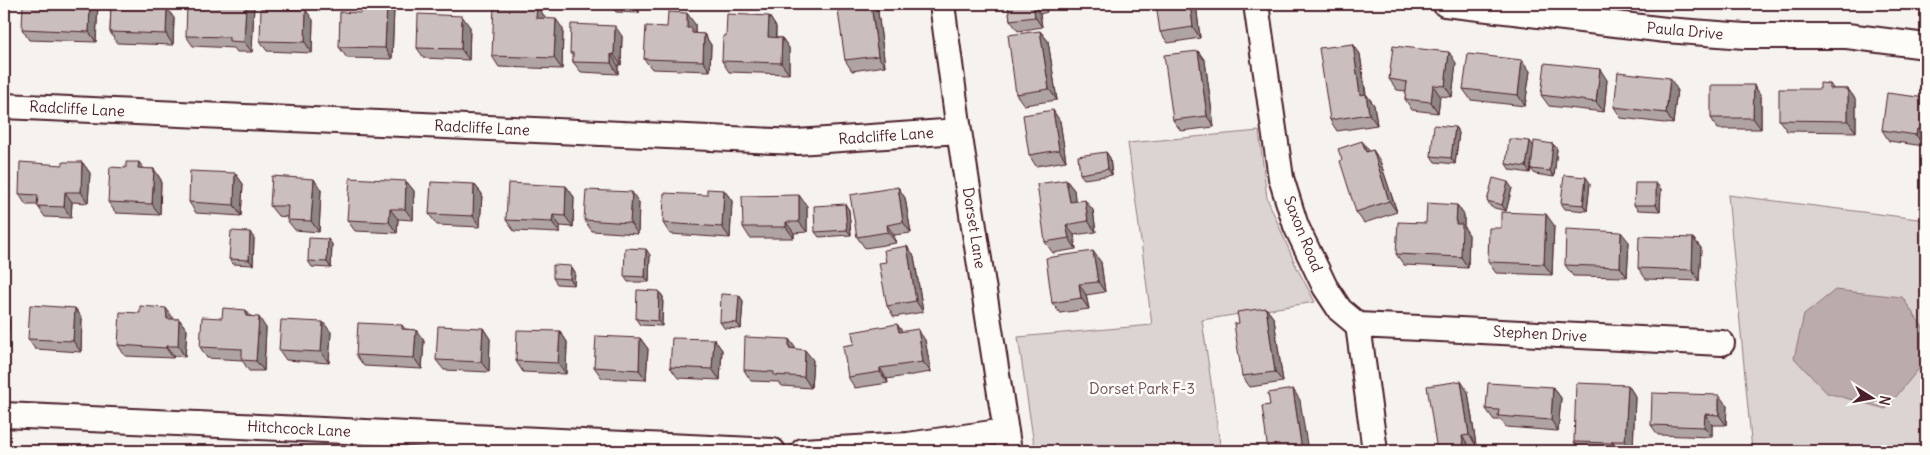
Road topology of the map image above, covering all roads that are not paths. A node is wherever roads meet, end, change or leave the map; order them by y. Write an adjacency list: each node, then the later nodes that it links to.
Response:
1 (942, 4): 6 (street, Dorset Lane)
2 (1256, 4): 7 (street, Saxon Road)
3 (1445, 4): 4 (street, Paula Drive)
4 (1926, 46)
5 (4, 106): 6 (street, Radcliffe Lane)
6 (959, 131): 10 (street, Dorset Lane)
7 (1358, 326): 8 (street, Stephen Drive); 13 (street)
8 (1722, 343)
9 (4, 415): 11 (street, Hitchcock Lane)
10 (1007, 441): 12 (street)
11 (773, 451)
12 (803, 451)
13 (1375, 451)

